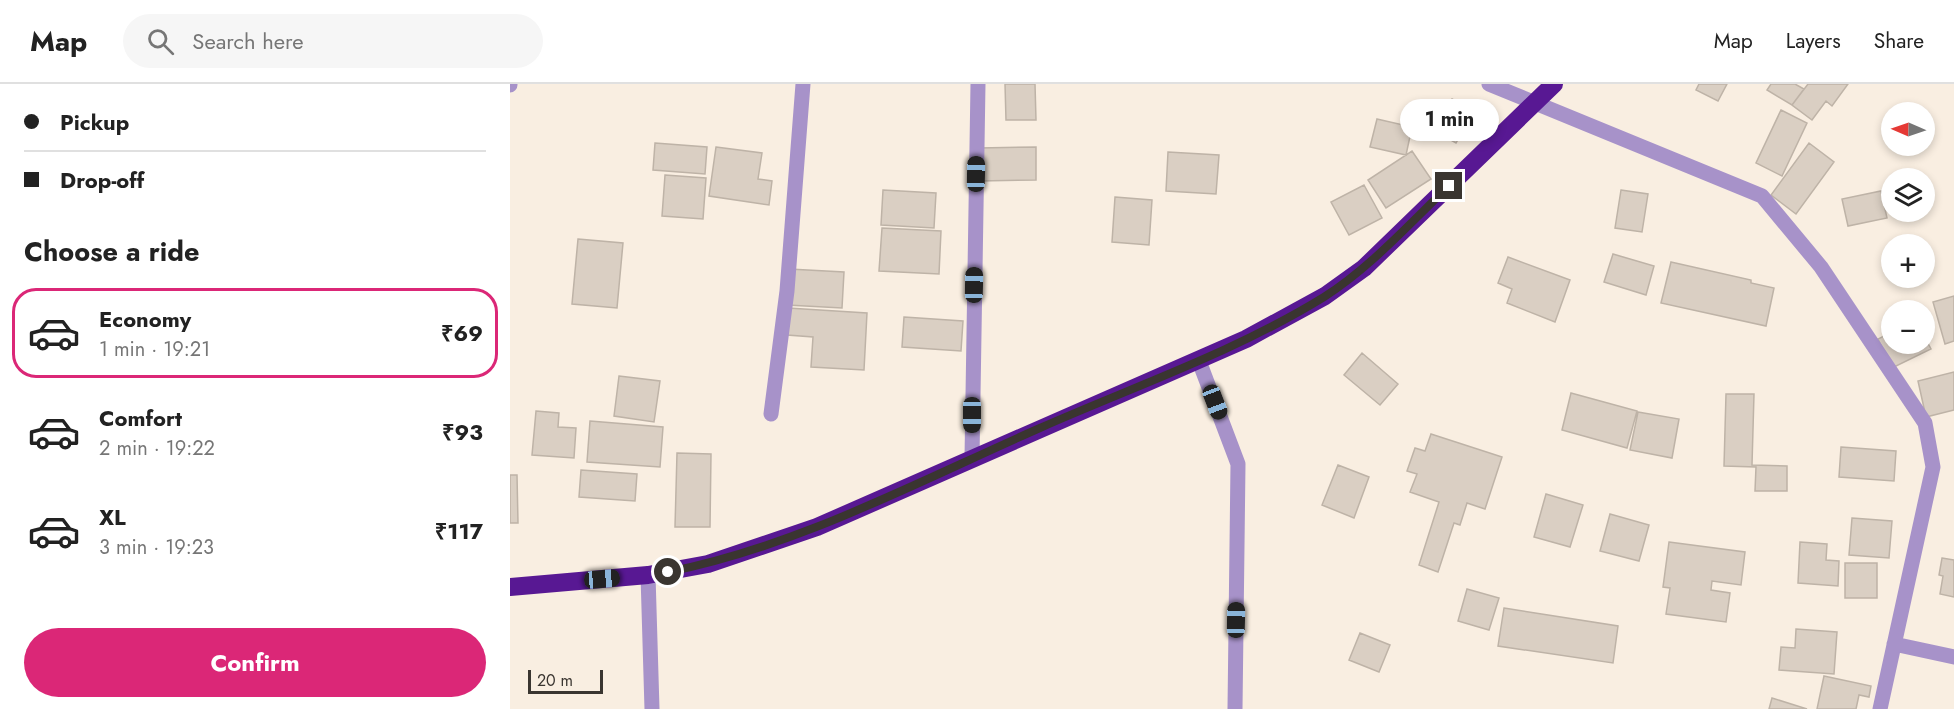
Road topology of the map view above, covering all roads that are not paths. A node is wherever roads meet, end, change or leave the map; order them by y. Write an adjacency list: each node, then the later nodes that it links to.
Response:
1 (803, 84): 7 (street)
2 (978, 84): 8 (street)
3 (1489, 84): 5 (street)
4 (1554, 84): 5 (highway)
5 (1533, 103): 6 (highway); 11 (street)
6 (1199, 360): 8 (highway); 14 (street)
7 (771, 414)
8 (972, 458): 9 (highway)
9 (648, 575): 10 (highway); 13 (street)
10 (510, 587)
11 (1894, 644): 12 (street); 15 (street)
12 (1954, 657)
13 (652, 709)
14 (1235, 709)
15 (1880, 709)

